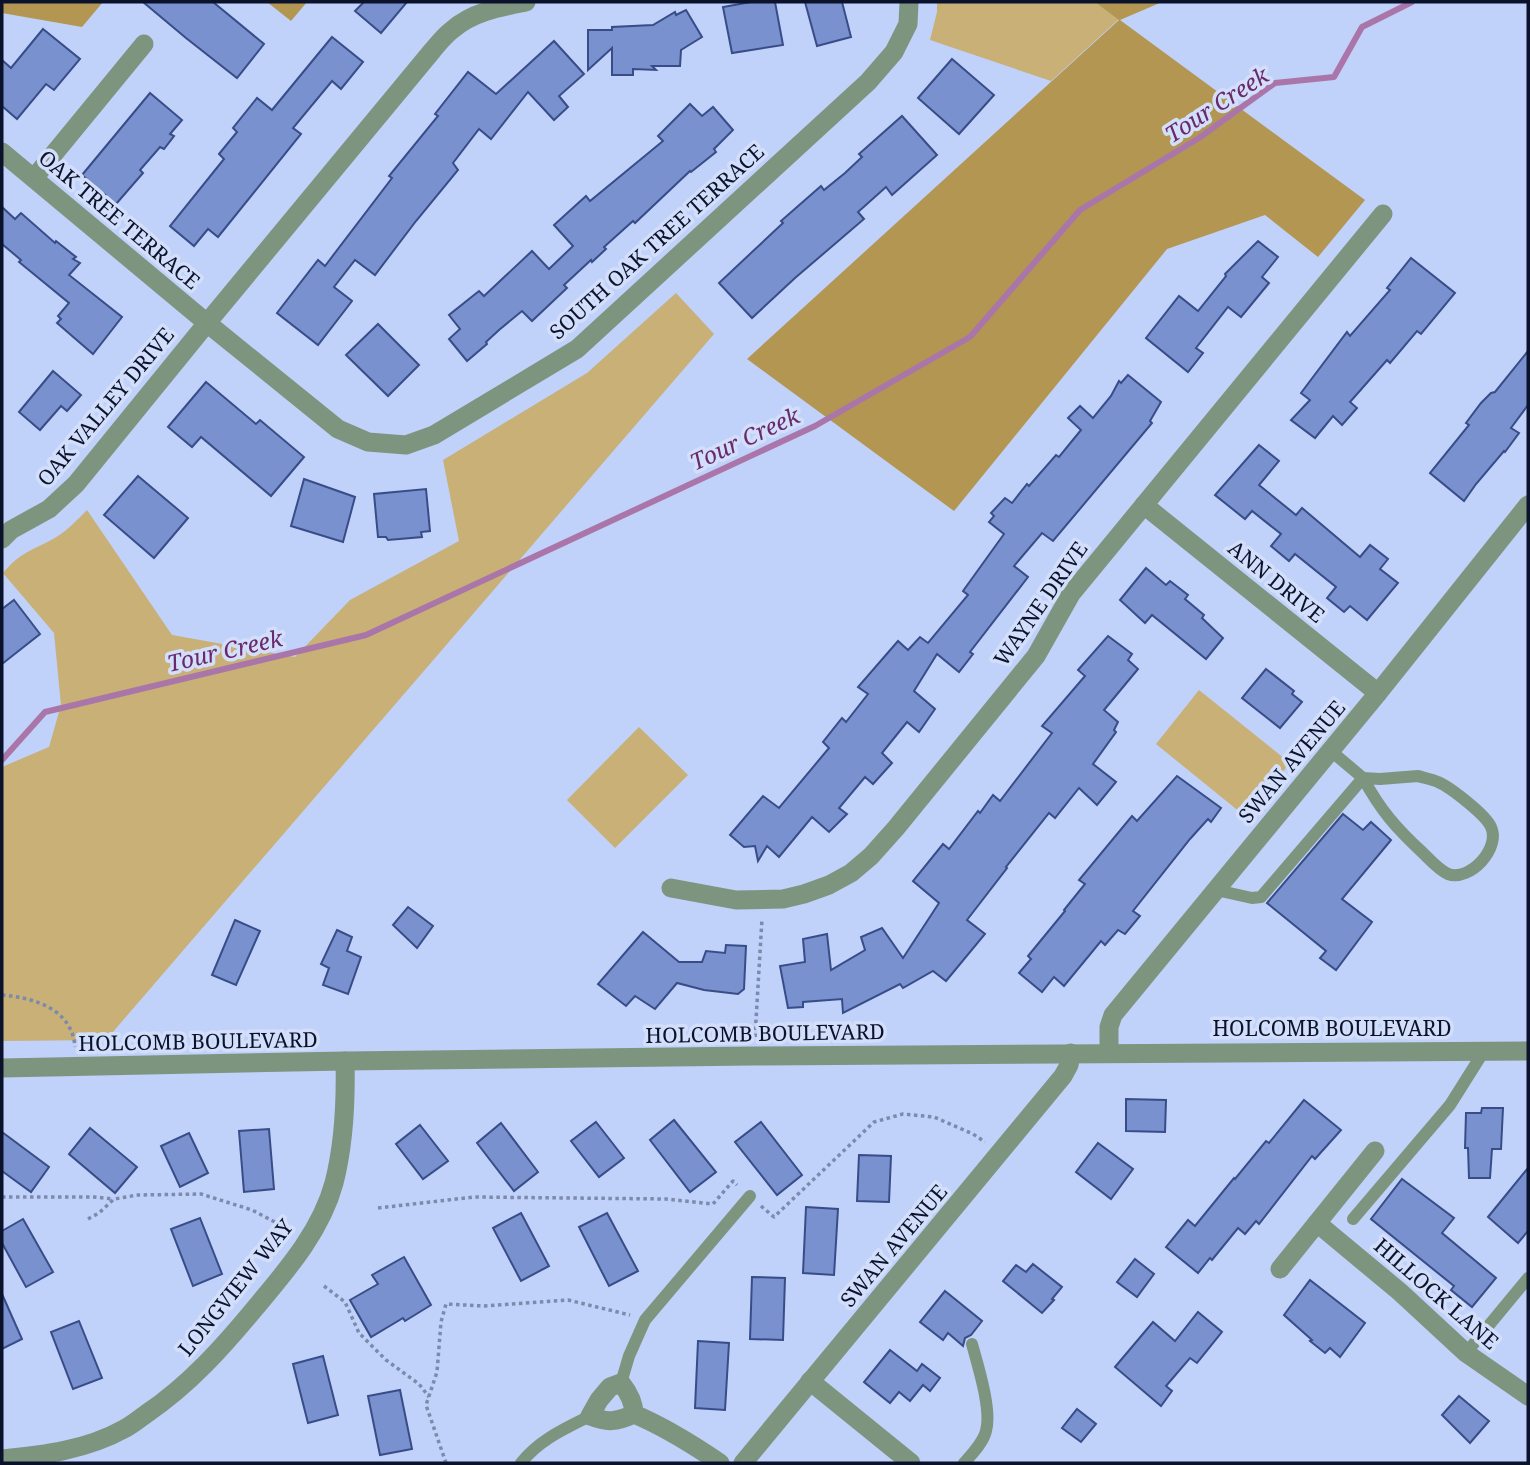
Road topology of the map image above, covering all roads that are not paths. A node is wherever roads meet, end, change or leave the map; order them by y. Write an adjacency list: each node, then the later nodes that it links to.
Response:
1 (526, 2): 7 (street)
2 (909, 2): 7 (street, SOUTH OAK TREE TERRACE)
3 (144, 44): 5 (street)
4 (2, 152): 5 (street, OAK TREE TERRACE)
5 (34, 178): 7 (street, OAK TREE TERRACE)
6 (1383, 214): 8 (street, WAYNE DRIVE)
7 (207, 323): 10 (street, OAK VALLEY DRIVE)
8 (1144, 505): 11 (street, ANN DRIVE); 14 (street, WAYNE DRIVE)
9 (1528, 505): 11 (street, SWAN AVENUE)
10 (2, 539)
11 (1378, 694): 12 (street, SWAN AVENUE)
12 (1331, 751): 13 (lane); 15 (street, SWAN AVENUE)
13 (1363, 778): 13 (lane); 15 (lane)
14 (671, 888)
15 (1216, 890): 19 (street, SWAN AVENUE)
16 (1484, 1051): 17 (street, HOLCOMB BOULEVARD); 19 (street, HOLCOMB BOULEVARD); 24 (lane)
17 (1528, 1051)
18 (1071, 1053): 19 (street, HOLCOMB BOULEVARD); 20 (street, HOLCOMB BOULEVARD); 30 (street, SWAN AVENUE)
19 (1109, 1053)
20 (345, 1061): 21 (street, HOLCOMB BOULEVARD); 35 (street, LONGVIEW WAY)
21 (2, 1068)
22 (1375, 1151): 25 (street)
23 (750, 1196): 31 (lane)
24 (1353, 1219)
25 (1317, 1223): 26 (street); 29 (street, HILLOCK LANE)
26 (1280, 1269)
27 (1528, 1278): 29 (lane)
28 (972, 1344): 40 (lane)
29 (1466, 1353): 32 (street, HILLOCK LANE)
30 (810, 1381): 38 (street, SWAN AVENUE); 39 (street)
31 (621, 1383): 33 (street); 34 (street)
32 (1528, 1396)
33 (634, 1415): 34 (street); 37 (street)
34 (590, 1416): 36 (lane)
35 (2, 1459)
36 (521, 1463)
37 (720, 1463)
38 (743, 1463)
39 (911, 1463)
40 (964, 1463)

